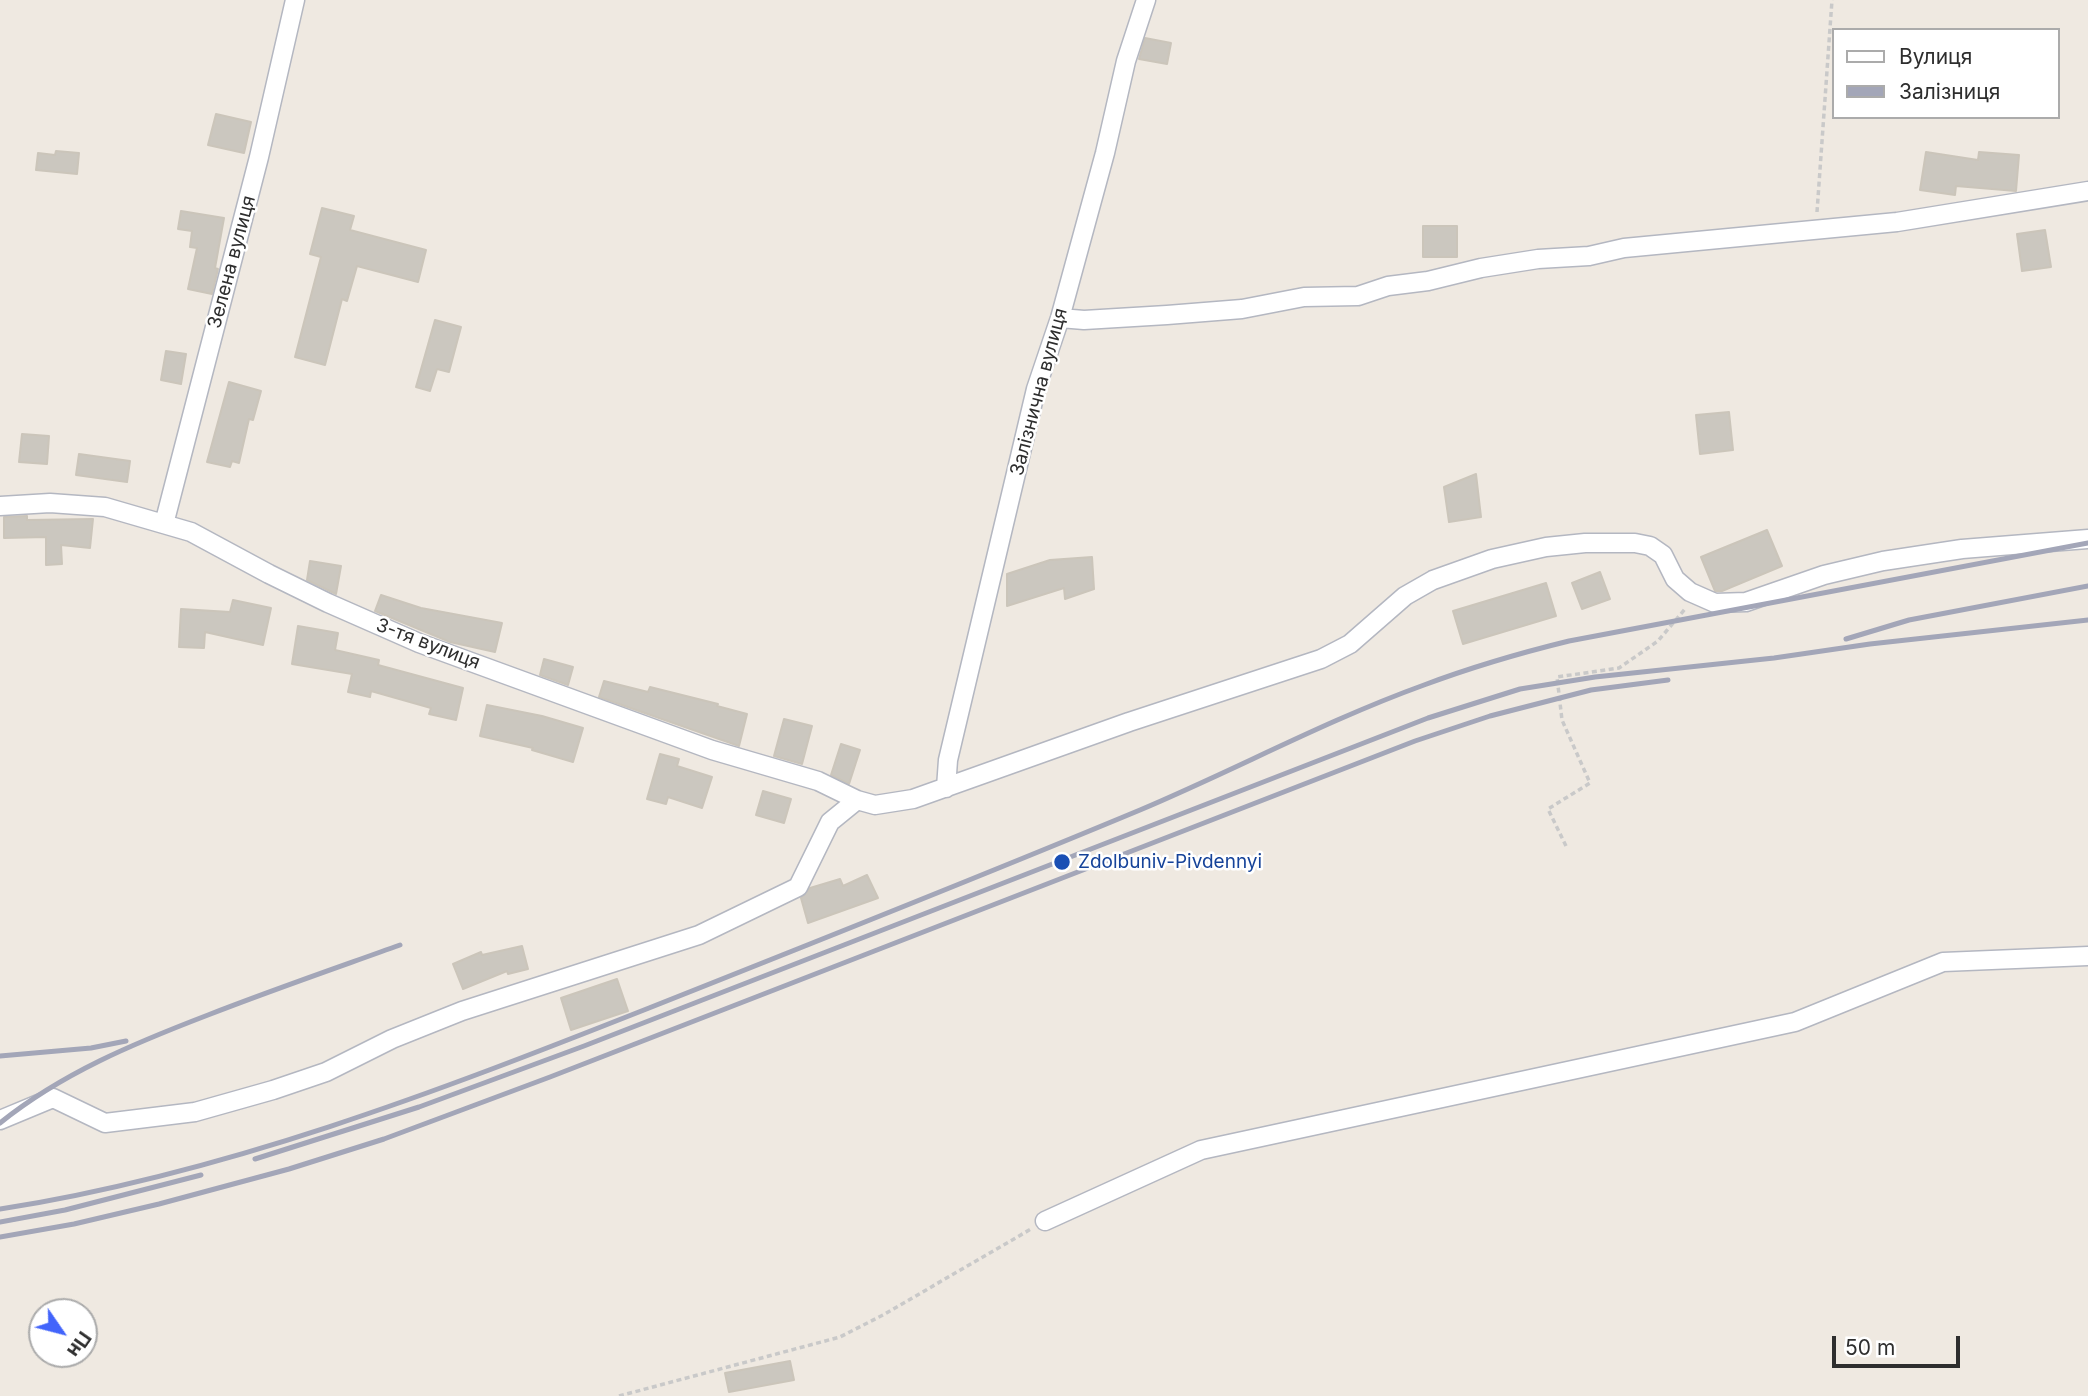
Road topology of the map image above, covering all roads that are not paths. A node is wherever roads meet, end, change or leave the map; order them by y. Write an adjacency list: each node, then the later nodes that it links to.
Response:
1 (295, 0): 6 (street, Зелена вулиця)
2 (1146, 0): 4 (street, Залізнична вулиця)
3 (2088, 191): 4 (street)
4 (1059, 318): 8 (street, Залізнична вулиця)
5 (0, 506): 6 (street, 3-тя вулиця)
6 (164, 524): 9 (street, 3-тя вулиця)
7 (2088, 538): 8 (street)
8 (946, 788): 9 (street)
9 (857, 800): 11 (street)
10 (2088, 956): 12 (street)
11 (0, 1120)
12 (1045, 1221)

